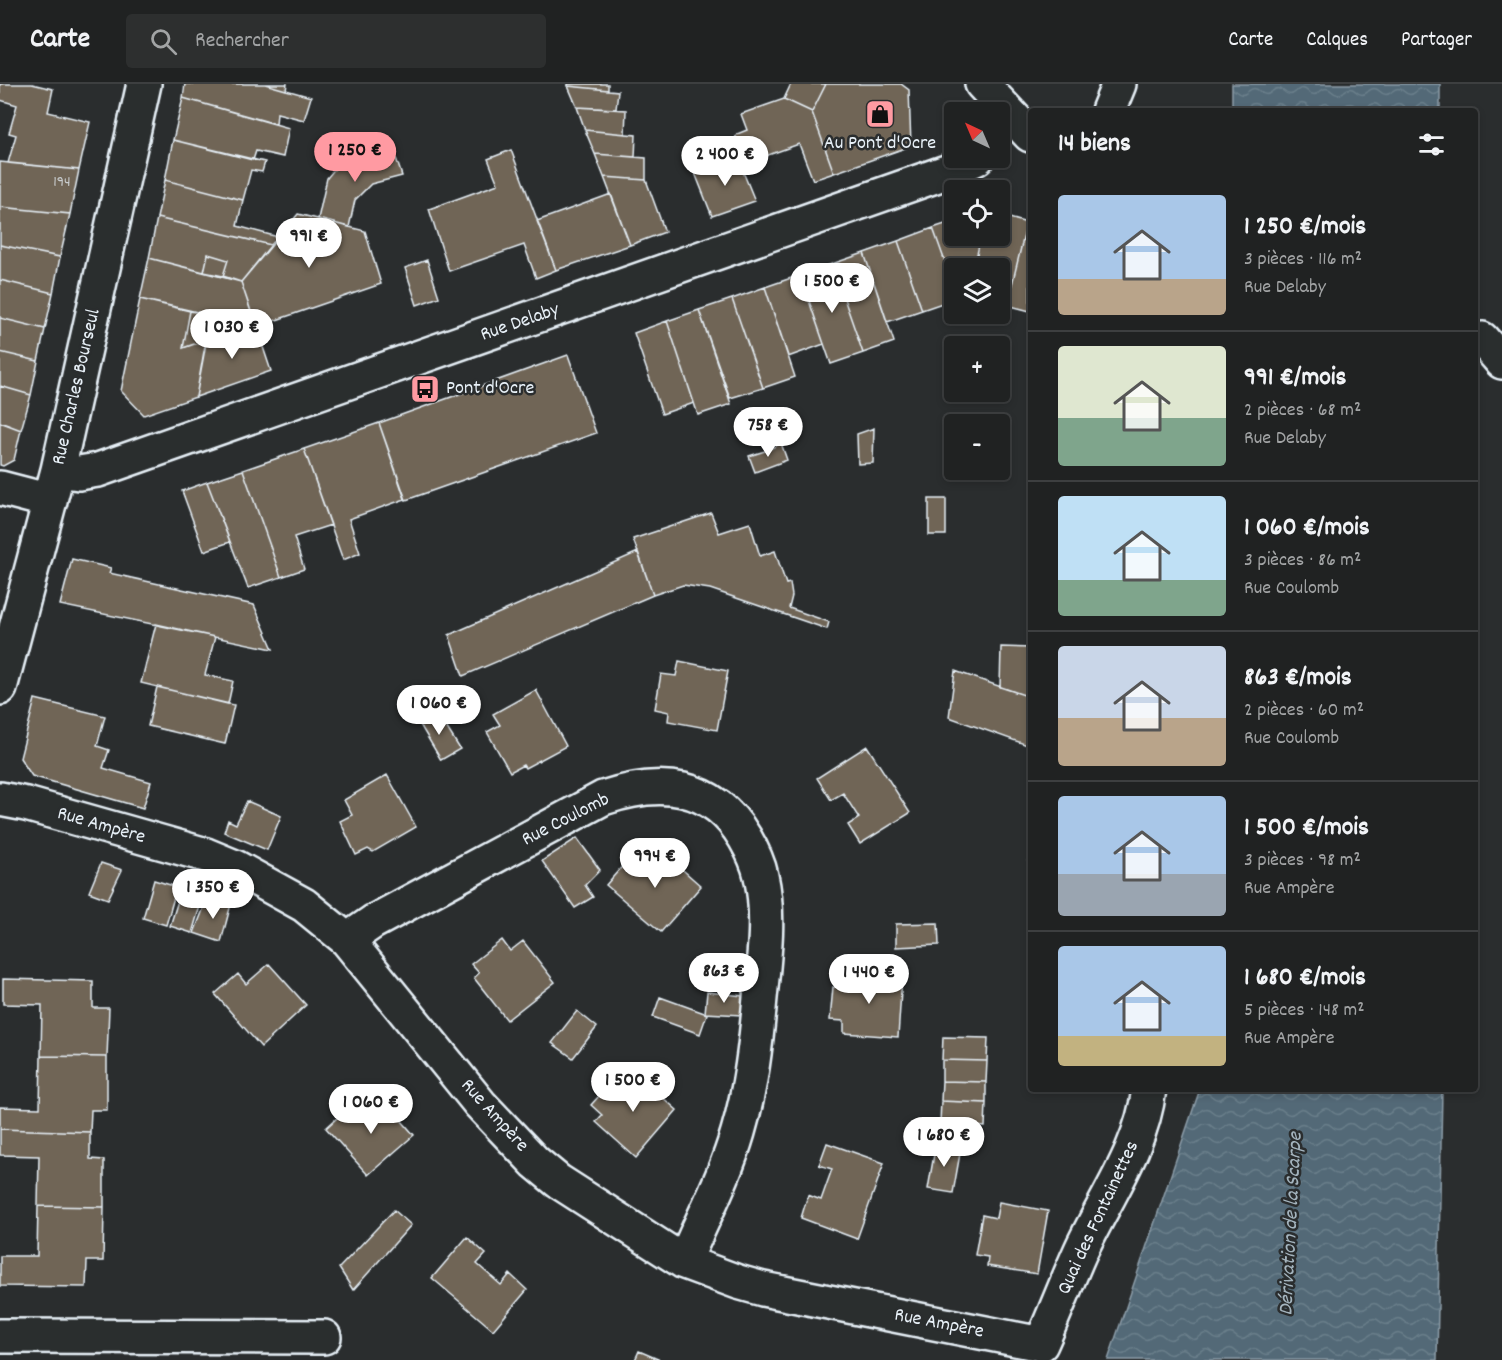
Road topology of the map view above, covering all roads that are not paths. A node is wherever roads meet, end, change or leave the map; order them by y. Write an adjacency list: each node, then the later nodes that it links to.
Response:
1 (144, 84): 7 (street, Rue Charles Bourseul)
2 (982, 84): 5 (street)
3 (1119, 84): 4 (street)
4 (1109, 108)
5 (1018, 136)
6 (954, 168): 7 (street, Rue Delaby)
7 (58, 470): 9 (street, Rue Charles Bourseul)
8 (0, 488): 9 (street)
9 (50, 501): 10 (street, Rue Charles Bourseul)
10 (0, 688)
11 (0, 799): 12 (street, Rue Ampère)
12 (347, 940): 14 (street, Rue Ampère); 14 (street, Rue Coulomb)
13 (1148, 1092): 17 (street, Quai des Fontainettes)
14 (684, 1262): 17 (street, Rue Ampère)
15 (0, 1336): 16 (street)
16 (324, 1337)
17 (1041, 1344)

